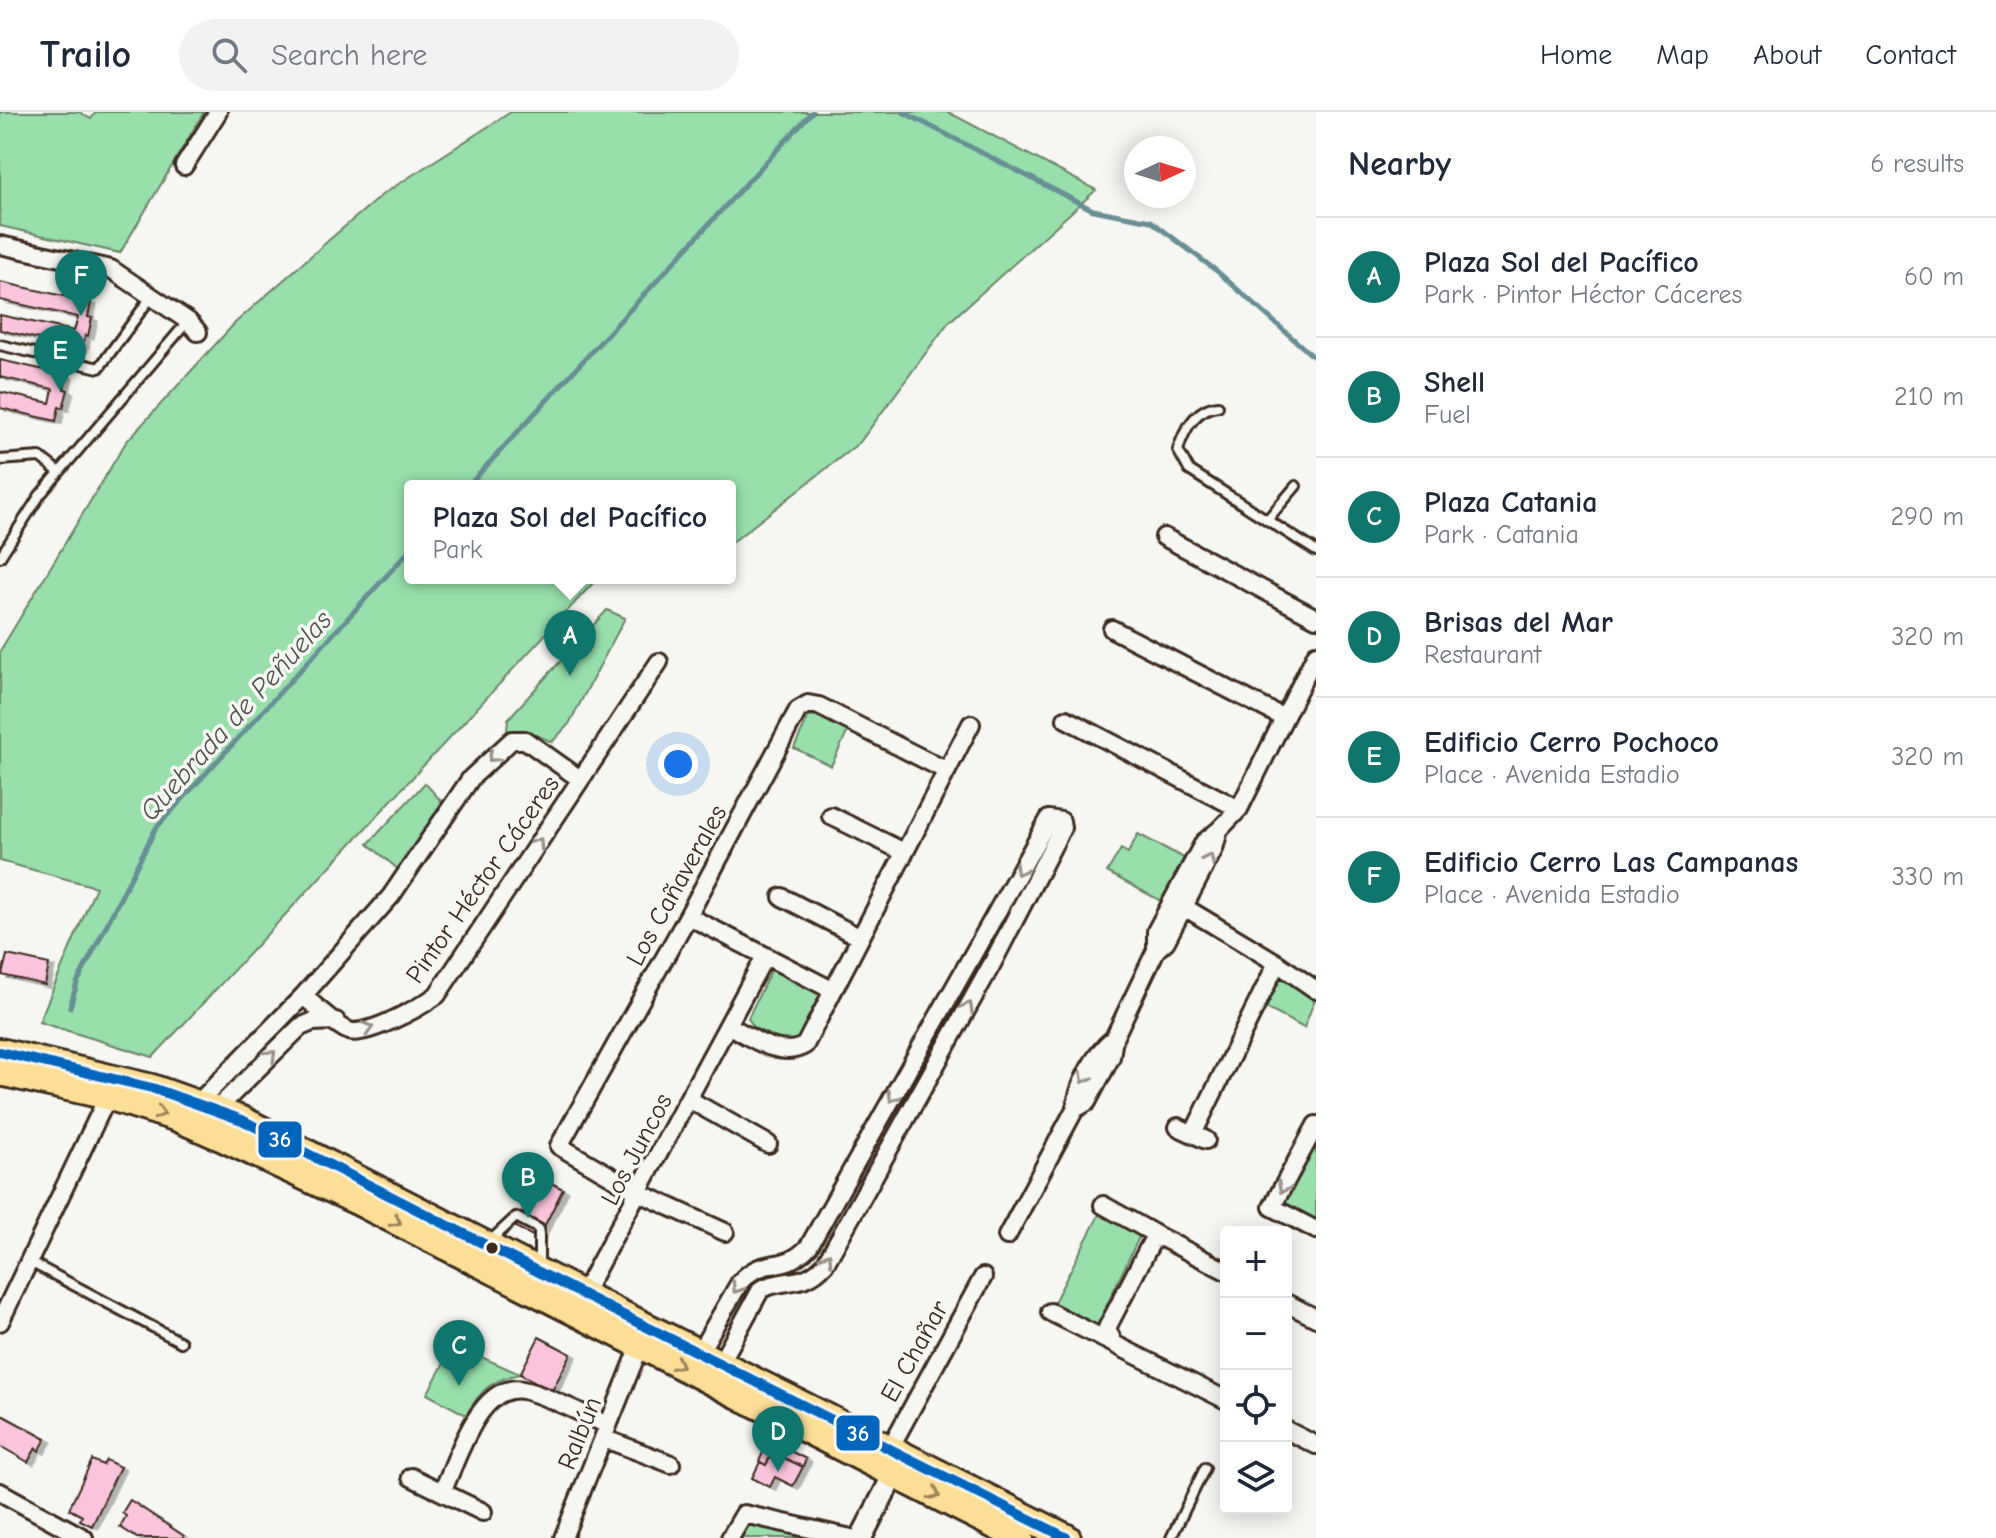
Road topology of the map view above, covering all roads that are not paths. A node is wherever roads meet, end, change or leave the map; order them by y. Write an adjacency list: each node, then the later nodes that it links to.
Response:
1 (218, 112): 2 (street)
2 (184, 166)
3 (0, 245): 4 (street)
4 (152, 296): 5 (street); 6 (lane)
5 (193, 327): 9 (lane)
6 (0, 345)
7 (1218, 406): 11 (lane)
8 (0, 460): 9 (lane)
9 (59, 472): 14 (lane)
10 (1296, 486): 11 (lane)
11 (1267, 520): 13 (lane)
12 (1164, 537): 15 (street)
13 (1316, 551)
14 (0, 557)
15 (1316, 618)
16 (1112, 629): 19 (street)
17 (1316, 654): 19 (street)
18 (659, 662): 23 (street, Pintor Héctor Cáceres)
19 (1284, 718): 24 (street)
20 (1066, 719): 24 (street)
21 (971, 724): 22 (street)
22 (947, 771): 27 (street); 30 (street, Los Cañaverales)
23 (580, 779): 39 (street, Pintor Héctor Cáceres, one-way to 39); 40 (street, Pintor Héctor Cáceres, one-way to 23)
24 (1239, 809): 26 (street)
25 (831, 816): 27 (street)
26 (1219, 830): 29 (street, one-way to 26); 32 (street)
27 (904, 852): 31 (street)
28 (782, 897): 31 (street)
29 (1184, 907): 32 (street); 35 (street)
30 (688, 916): 34 (street); 51 (street, Los Cañaverales)
31 (859, 937): 37 (street)
32 (1156, 950): 57 (street)
33 (974, 953): 36 (street); 36 (street, one-way to 33); 43 (street)
34 (765, 956): 37 (street); 41 (street, Los Juncos)
35 (1277, 963): 38 (street); 49 (street)
36 (992, 964): 44 (street, one-way to 36)
37 (832, 990): 41 (street)
38 (1316, 990)
39 (303, 996): 40 (street, Pintor Héctor Cáceres); 47 (street, Pintor Héctor Cáceres)
40 (336, 1021): 47 (street, Pintor Héctor Cáceres, one-way to 40)
41 (728, 1025): 46 (street, Los Juncos)
42 (3, 1062): 45 (main road); 47 (main road)
43 (909, 1068): 44 (street); 52 (street, one-way to 52)
44 (928, 1079): 54 (street)
45 (108, 1096): 60 (street); 71 (main road, one-way to 71)
46 (690, 1100): 50 (street); 51 (street, Los Juncos)
47 (206, 1107): 59 (main road)
48 (1316, 1125): 55 (street, one-way to 55)
49 (1192, 1134)
50 (768, 1144)
51 (640, 1193): 56 (street); 64 (street, Los Juncos)
52 (836, 1197): 54 (street); 72 (street, one-way to 72)
53 (1103, 1205): 58 (street)
54 (856, 1209): 72 (street, one-way to 54)
55 (1316, 1230)
56 (725, 1232)
57 (1007, 1236)
58 (1162, 1238): 61 (street); 70 (street)
59 (486, 1245): 62 (main road); 62 (lane)
60 (30, 1262): 68 (street); 69 (lane)
61 (1220, 1268)
62 (539, 1273): 64 (main road)
63 (983, 1277): 77 (street, El Chañar)
64 (583, 1294): 72 (main road)
65 (1292, 1306): 67 (street)
66 (1050, 1312): 70 (street)
67 (1316, 1318)
68 (0, 1322)
69 (181, 1342)
70 (1113, 1342): 73 (street)
71 (640, 1346): 74 (street, Ralbún); 77 (main road, one-way to 77)
72 (710, 1358): 77 (main road)
73 (1220, 1397)
74 (606, 1432): 78 (street); 82 (street); 85 (street, Ralbún)
75 (1292, 1433): 76 (street)
76 (1316, 1445)
77 (892, 1461): 88 (street, El Chañar); 89 (main road, one-way to 89); 90 (main road)
78 (671, 1464)
79 (1205, 1468): 91 (lane)
80 (411, 1477): 82 (street)
81 (0, 1492): 84 (street)
82 (442, 1492): 83 (street)
83 (483, 1512)
84 (84, 1538)
85 (563, 1538)
86 (730, 1538): 87 (street)
87 (851, 1538)
88 (861, 1538)
89 (1020, 1538)
90 (1067, 1538)
91 (1171, 1538)

